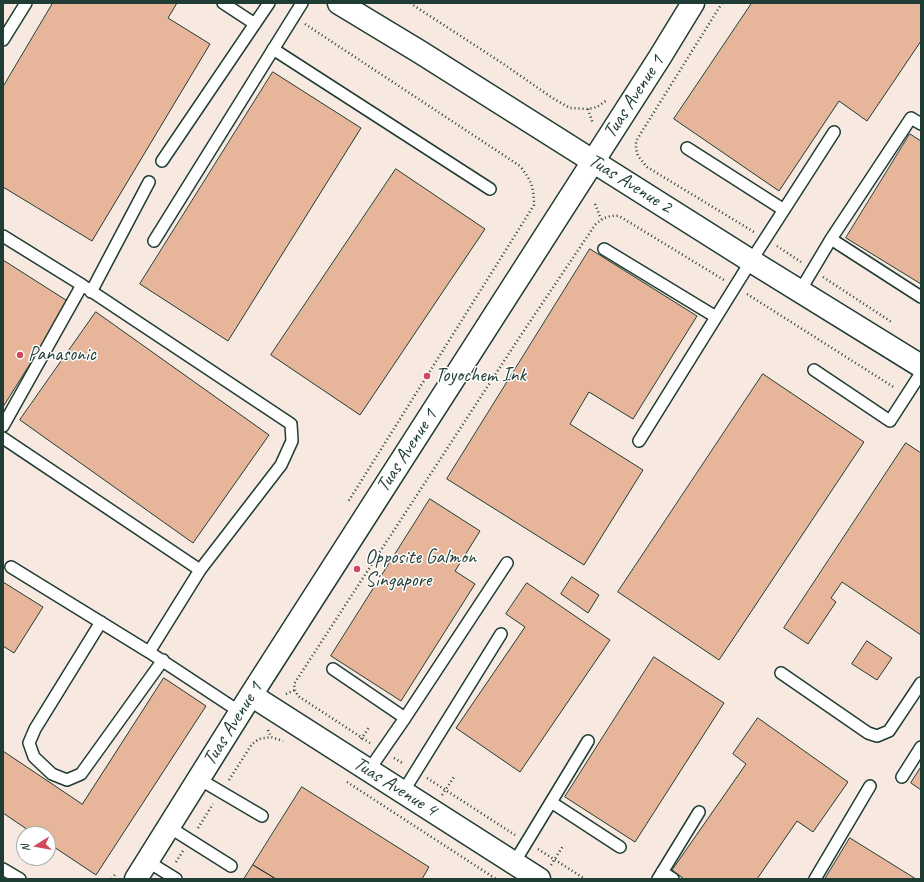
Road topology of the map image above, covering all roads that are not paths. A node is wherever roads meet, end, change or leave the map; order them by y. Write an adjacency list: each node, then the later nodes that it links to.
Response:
1 (26, 3): 8 (lane)
2 (223, 3): 7 (lane)
3 (269, 3): 7 (lane)
4 (302, 3): 9 (lane)
5 (339, 3): 14 (street, Tuas Avenue 2)
6 (693, 3): 14 (street, Tuas Avenue 1)
7 (255, 24): 13 (lane)
8 (3, 40)
9 (273, 50): 16 (lane); 20 (lane)
10 (921, 124): 19 (lane)
11 (834, 132): 17 (lane)
12 (687, 148): 17 (lane)
13 (162, 161)
14 (592, 161): 22 (street, Tuas Avenue 2); 44 (street, Tuas Avenue 1)
15 (149, 182): 25 (lane)
16 (490, 188)
17 (784, 210): 22 (lane)
18 (3, 236): 23 (lane)
19 (831, 238): 24 (lane); 26 (lane)
20 (154, 241)
21 (604, 249): 27 (lane)
22 (751, 261): 24 (street, Tuas Avenue 2); 27 (lane)
23 (82, 285): 25 (lane); 31 (lane)
24 (800, 291): 28 (street, Tuas Avenue 2)
25 (91, 292): 36 (lane)
26 (921, 297)
27 (716, 317): 33 (lane)
28 (921, 366)
29 (814, 370): 30 (lane)
30 (921, 373)
31 (3, 426)
32 (3, 438): 36 (lane)
33 (639, 441)
34 (507, 563): 45 (lane)
35 (11, 567): 37 (lane)
36 (200, 570): 39 (lane)
37 (101, 622): 39 (lane); 40 (lane)
38 (501, 634): 52 (lane)
39 (149, 652): 40 (lane)
40 (163, 660): 44 (lane)
41 (333, 669): 45 (lane)
42 (781, 673): 43 (lane)
43 (921, 683)
44 (246, 704): 48 (street, Tuas Avenue 4); 50 (street, Tuas Avenue 1)
45 (405, 718): 48 (lane)
46 (588, 741): 53 (lane)
47 (921, 747): 49 (lane)
48 (369, 770): 52 (street, Tuas Avenue 4)
49 (902, 776)
50 (199, 779): 55 (lane); 56 (street, Tuas Avenue 1)
51 (870, 786): 67 (lane)
52 (403, 792): 58 (street, Tuas Avenue 4)
53 (551, 802): 57 (lane); 58 (lane)
54 (699, 812): 62 (lane)
55 (262, 816)
56 (169, 827): 59 (lane); 61 (street, Tuas Avenue 1)
57 (620, 847)
58 (514, 863): 65 (street, Tuas Avenue 4)
59 (231, 866)
60 (3, 869): 63 (lane)
61 (133, 871): 64 (lane)
62 (660, 876): 66 (lane)
63 (20, 879)
64 (176, 879)
65 (539, 879)
66 (673, 879)
67 (815, 879)

